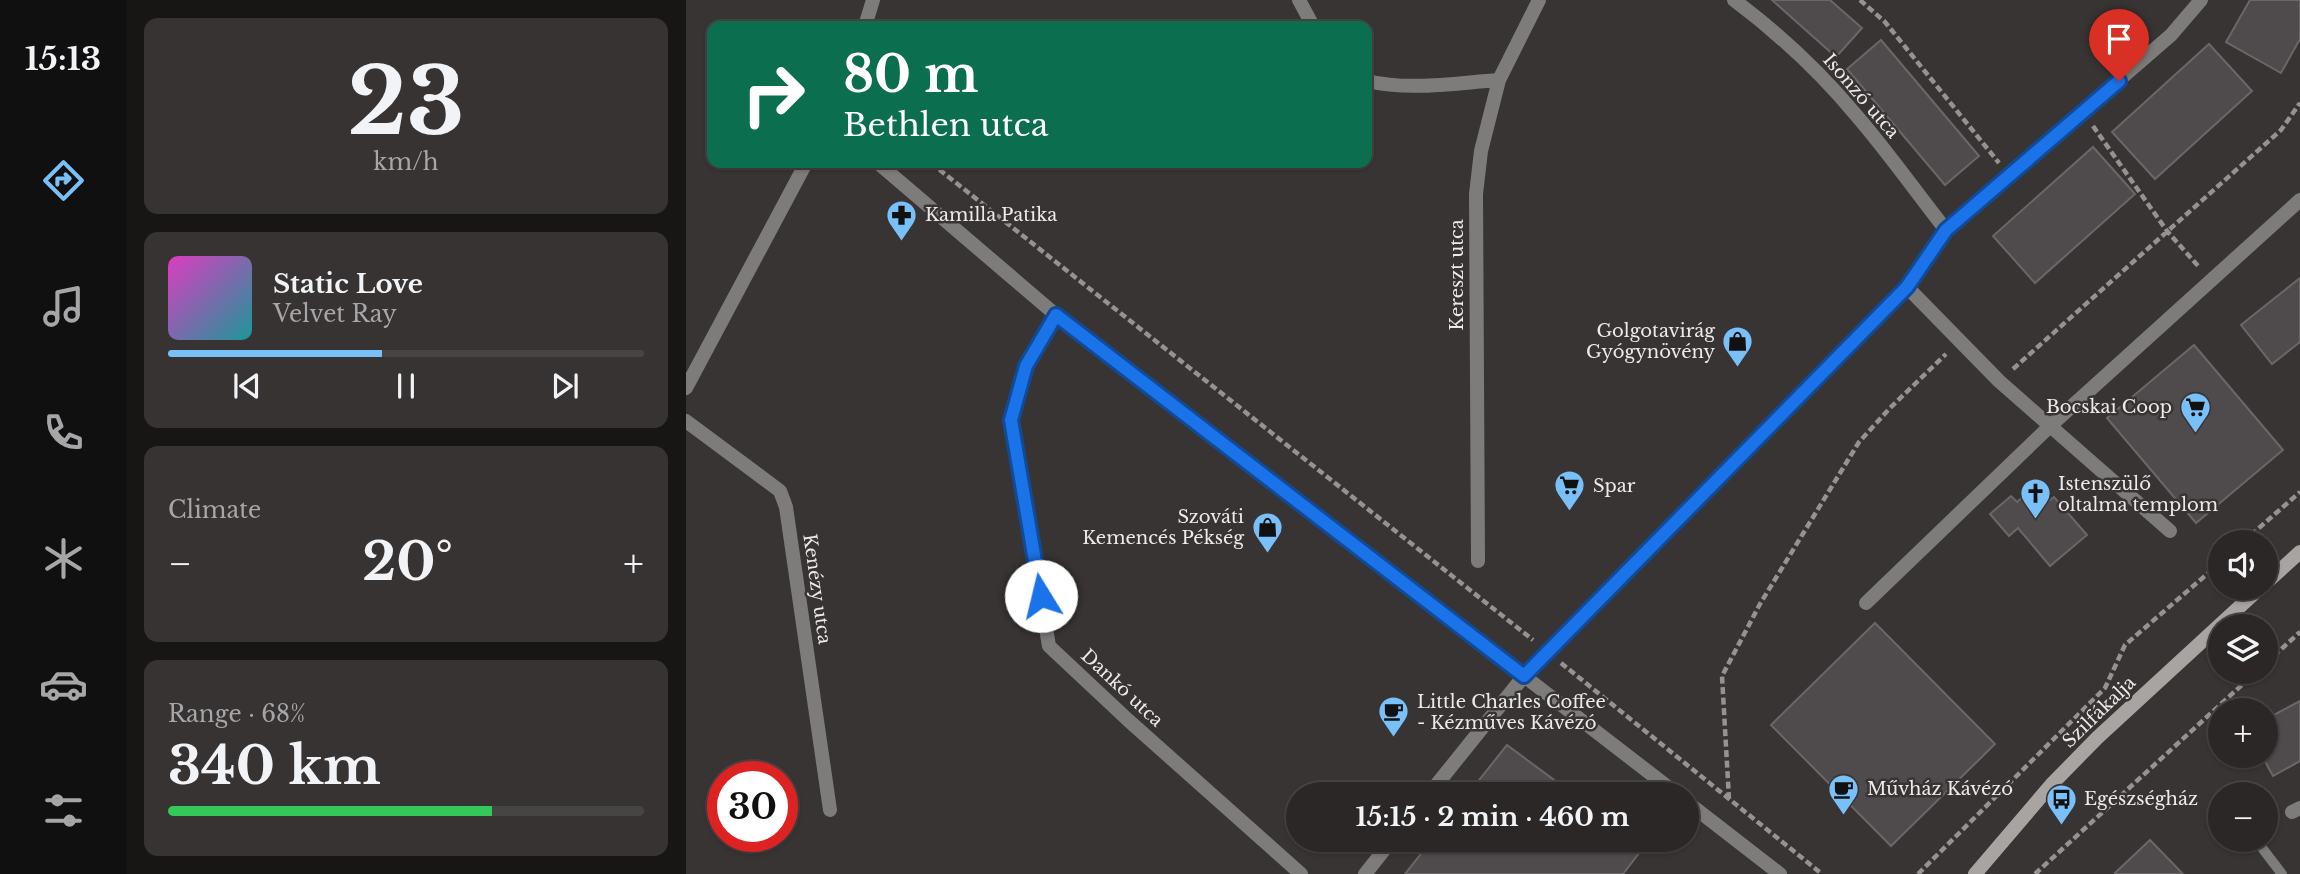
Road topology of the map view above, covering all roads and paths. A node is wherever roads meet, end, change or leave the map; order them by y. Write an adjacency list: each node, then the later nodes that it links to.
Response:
1 (873, 0): 7 (street)
2 (1299, 0): 8 (street)
3 (1539, 0): 9 (street, Kereszt utca)
4 (1734, 0): 18 (street, Isonzó utca)
5 (1860, 0): 16 (path)
6 (2201, 0): 12 (street)
7 (867, 21)
8 (1310, 21)
9 (1499, 80): 10 (street); 32 (street, Kereszt utca)
10 (1372, 82)
11 (2300, 103): 19 (path)
12 (2084, 112): 16 (street); 19 (path)
13 (803, 168): 25 (street)
14 (884, 168): 22 (street)
15 (938, 168): 38 (path)
16 (2008, 175): 18 (street)
17 (2300, 201): 20 (street)
18 (1946, 230): 21 (street)
19 (2167, 231): 20 (path); 24 (path)
20 (2211, 281): 27 (street)
21 (1907, 287): 23 (street); 38 (street)
22 (1056, 315): 40 (street); 49 (street, Dankó utca)
23 (1960, 341): 24 (street); 44 (path)
24 (1999, 381): 27 (street)
25 (686, 388)
26 (686, 421): 45 (street, Kenézy utca)
27 (2049, 427): 30 (street); 36 (street)
28 (2300, 492): 29 (path)
29 (2257, 530)
30 (2169, 531)
31 (2300, 552): 33 (street)
32 (1478, 561)
33 (2278, 572)
34 (2208, 573): 53 (path)
35 (2247, 600): 54 (street, Szilfákalja)
36 (1867, 603)
37 (2300, 632): 39 (path)
38 (1547, 651): 40 (street); 44 (path)
39 (2278, 652)
40 (1524, 676): 42 (street); 43 (street)
41 (2243, 684): 55 (path)
42 (1439, 782)
43 (1661, 782)
44 (1729, 799): 52 (path)
45 (830, 810)
46 (1699, 811): 51 (street)
47 (1382, 852): 50 (street)
48 (2265, 852): 56 (lane)
49 (1301, 874)
50 (1365, 874)
51 (1780, 874)
52 (1822, 874)
53 (1918, 874)
54 (1975, 874)
55 (2035, 874)
56 (2282, 874)

